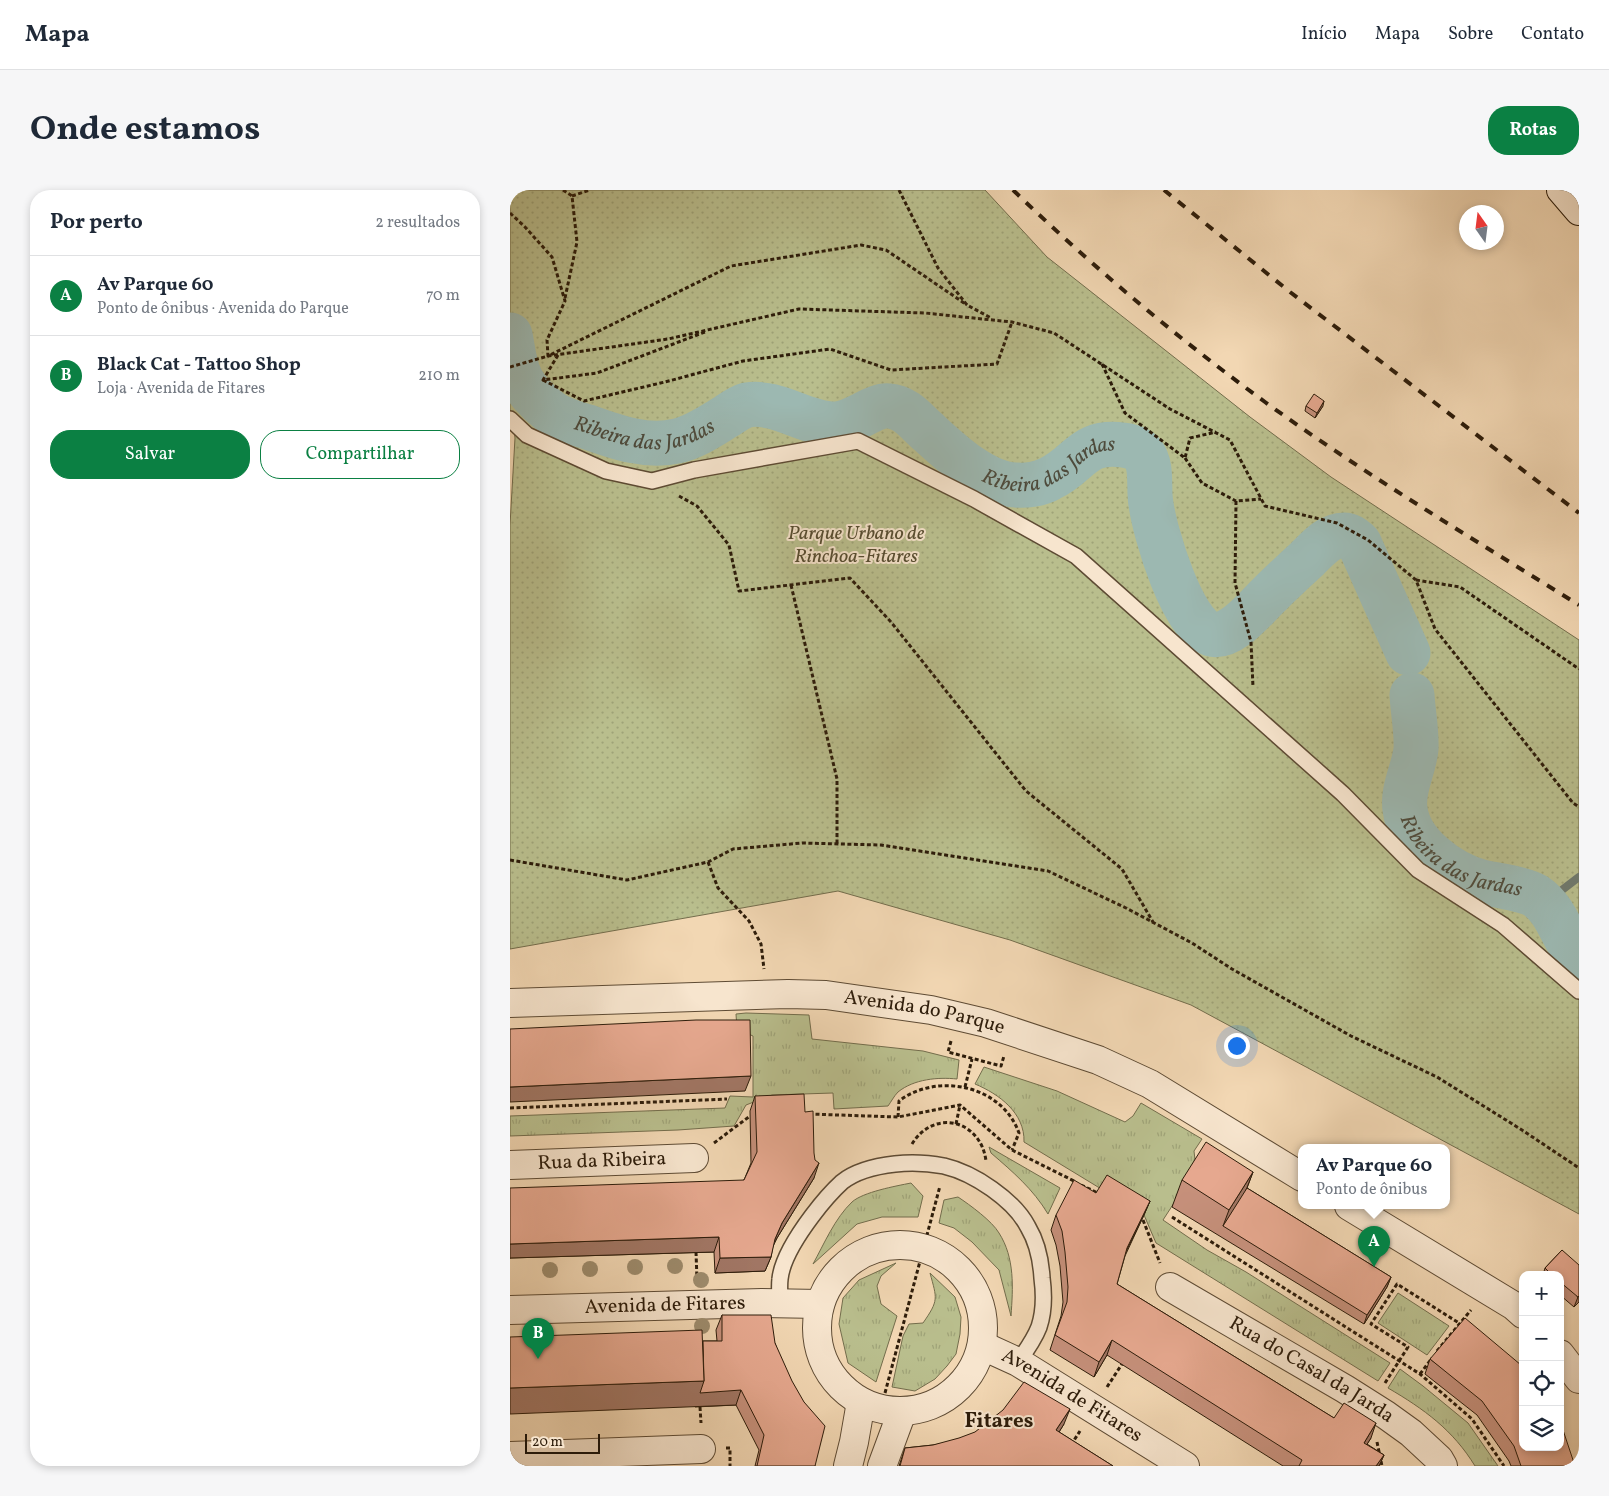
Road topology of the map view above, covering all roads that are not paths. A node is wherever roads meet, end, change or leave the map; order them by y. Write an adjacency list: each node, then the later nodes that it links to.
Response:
1 (1561, 190): 2 (street)
2 (1579, 211)
3 (510, 419): 4 (lane)
4 (1579, 991)
5 (510, 1003): 8 (street, Avenida do Parque)
6 (694, 1158): 7 (street, Rua da Ribeira)
7 (510, 1165)
8 (1298, 1175)
9 (1354, 1209): 14 (street)
10 (1170, 1287): 25 (street, Rua do Casal da Jarda)
11 (780, 1302): 12 (street, Avenida de Fitares); 13 (street, Avenida de Fitares); 17 (lane)
12 (820, 1304): 15 (street); 19 (street)
13 (510, 1310)
14 (1519, 1310)
15 (983, 1346): 17 (street, Avenida de Fitares); 19 (street)
16 (1564, 1359): 18 (street)
17 (1018, 1362): 24 (street, Avenida de Fitares)
18 (1579, 1379)
19 (881, 1408): 22 (street); 23 (street)
20 (702, 1449): 21 (street)
21 (510, 1456)
22 (848, 1466)
23 (882, 1466)
24 (1185, 1466)
25 (1443, 1466)

